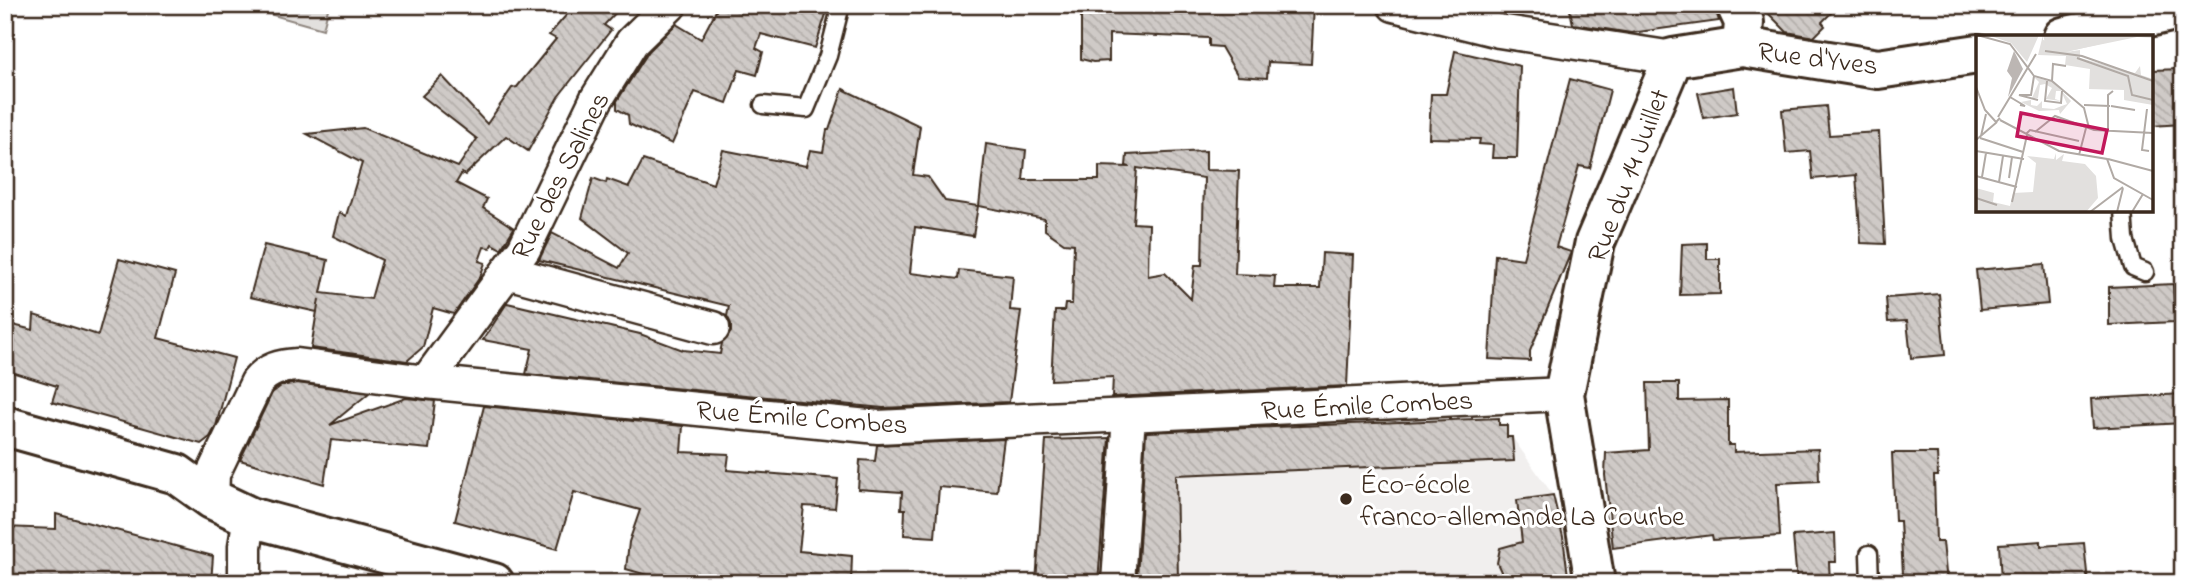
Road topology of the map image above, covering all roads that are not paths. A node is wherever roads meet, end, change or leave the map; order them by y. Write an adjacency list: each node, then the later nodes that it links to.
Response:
1 (670, 5): 13 (street, Rue des Salines)
2 (841, 5): 11 (lane)
3 (1394, 5): 10 (street)
4 (1736, 5): 8 (street)
5 (2183, 9): 6 (street)
6 (2104, 32): 7 (street)
7 (2079, 35)
8 (1742, 47): 9 (street, Rue d'Yves); 10 (street)
9 (1976, 54)
10 (1673, 58): 17 (street, Rue du 14 Juillet)
11 (763, 106)
12 (2123, 212): 14 (lane)
13 (508, 272): 15 (street); 16 (street, Rue des Salines)
14 (2145, 272)
15 (713, 328)
16 (426, 382): 18 (street, Rue Émile Combes); 21 (street, Rue Émile Combes)
17 (1564, 394): 18 (street, Rue Émile Combes); 27 (street, Rue du 14 Juillet)
18 (1129, 415): 26 (street)
19 (5, 426): 21 (street)
20 (5, 451): 21 (street)
21 (212, 499): 22 (street)
22 (250, 517): 24 (street); 25 (street)
23 (1869, 554): 28 (lane)
24 (246, 583)
25 (494, 583)
26 (1118, 583)
27 (1595, 583)
28 (1870, 583)

